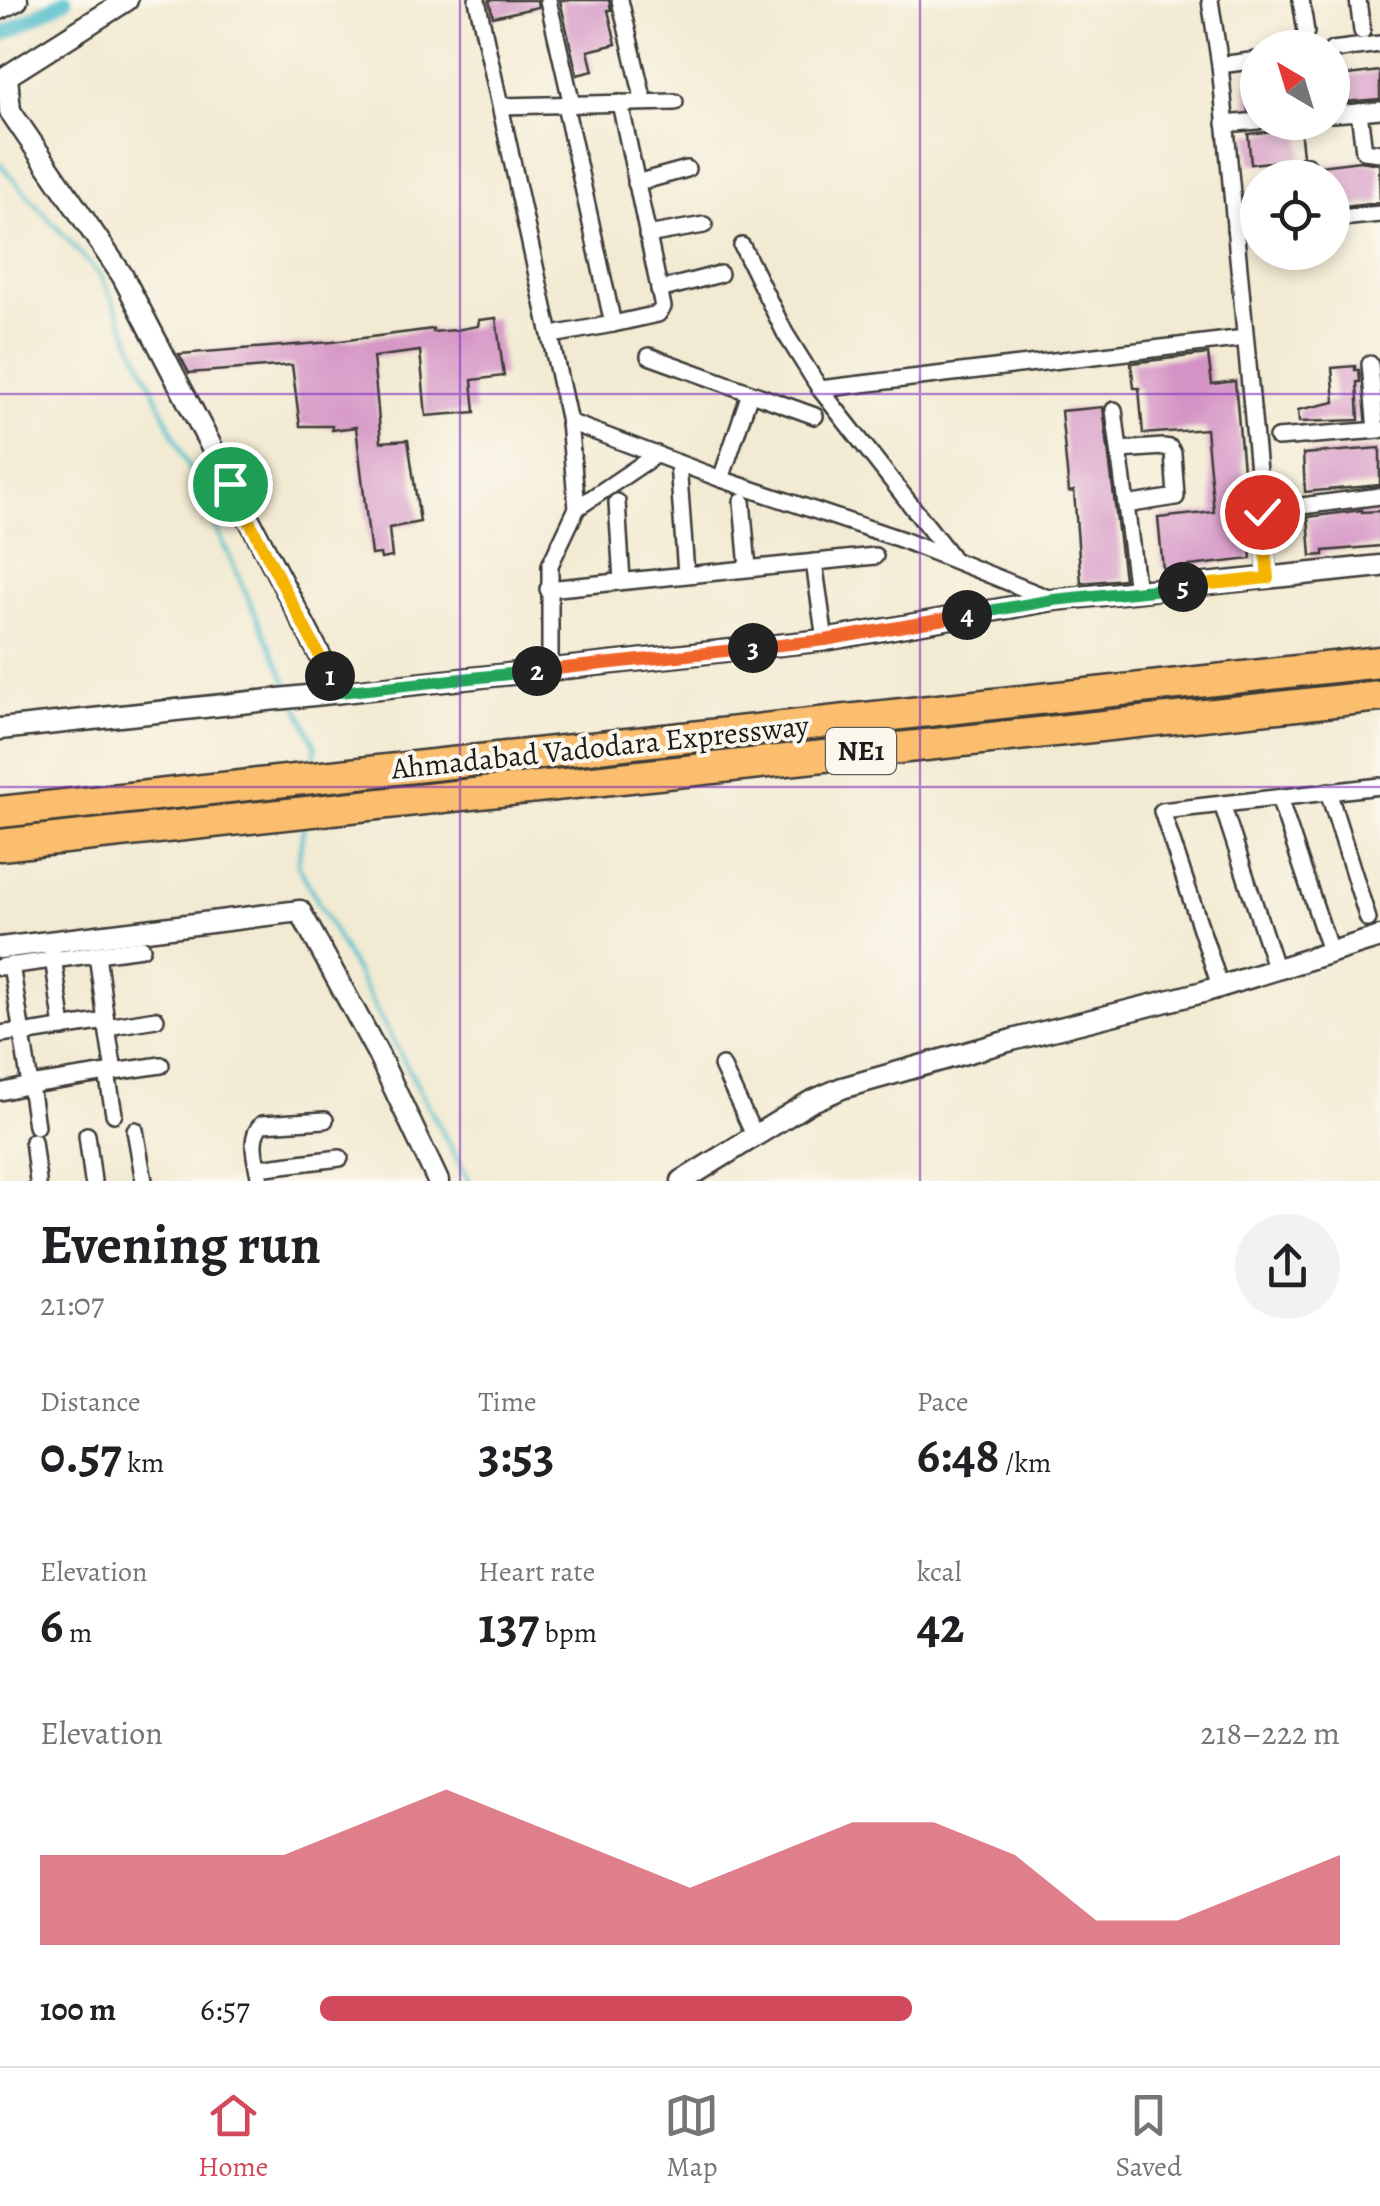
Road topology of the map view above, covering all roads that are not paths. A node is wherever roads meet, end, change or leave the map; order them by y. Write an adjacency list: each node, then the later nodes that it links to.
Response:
1 (17, 0): 9 (street)
2 (127, 0): 16 (street)
3 (478, 0): 21 (street)
4 (548, 0): 20 (street)
5 (620, 0): 17 (street)
6 (1210, 0): 15 (street)
7 (1301, 0): 10 (street)
8 (1358, 0): 11 (street)
9 (0, 8)
10 (1306, 30)
11 (1362, 31)
12 (1380, 44): 13 (street)
13 (1350, 48)
14 (1240, 62): 15 (street)
15 (1220, 65): 26 (street)
16 (4, 77): 75 (street)
17 (644, 102): 18 (street); 19 (street)
18 (674, 102)
19 (620, 104): 20 (street); 29 (street)
20 (569, 105): 21 (street); 39 (street)
21 (500, 106): 40 (street)
22 (1380, 110): 23 (street)
23 (1359, 112): 24 (street); 27 (street)
24 (1350, 113)
25 (1240, 123): 26 (street)
26 (1225, 124): 34 (street)
27 (1380, 153)
28 (687, 169): 29 (street)
29 (636, 183): 35 (street)
30 (1380, 214): 31 (street)
31 (1350, 217)
32 (704, 224): 35 (street)
33 (1240, 228): 34 (street)
34 (1235, 229): 41 (street)
35 (647, 235): 38 (street)
36 (742, 246): 44 (street)
37 (720, 274): 38 (street)
38 (659, 290): 39 (street)
39 (613, 324): 40 (street)
40 (552, 335): 48 (street)
41 (1245, 338): 44 (street); 67 (street)
42 (649, 356): 45 (street)
43 (1370, 364): 49 (street)
44 (820, 389): 62 (street)
45 (750, 393): 47 (street); 54 (street)
46 (1114, 410): 51 (street)
47 (815, 416)
48 (569, 422): 52 (street); 59 (street)
49 (1378, 430): 50 (street)
50 (1277, 438)
51 (1120, 450): 58 (street); 58 (street)
52 (657, 454): 53 (street); 59 (street)
53 (678, 462): 54 (street); 66 (street)
54 (721, 480): 62 (street)
55 (1380, 496): 60 (street)
56 (617, 502): 68 (street)
57 (742, 502): 65 (street)
58 (1126, 504): 70 (street)
59 (577, 508): 69 (street)
60 (1286, 508)
61 (875, 556): 63 (street)
62 (952, 558): 71 (street)
63 (814, 562): 65 (street); 72 (street)
64 (1380, 566): 67 (street)
65 (748, 568): 66 (street)
66 (686, 574): 68 (street)
67 (1268, 578): 70 (street)
68 (622, 581): 69 (street)
69 (548, 589): 74 (street)
70 (1137, 592): 71 (street)
71 (1053, 600): 72 (street)
72 (825, 640): 74 (street)
73 (1380, 662): 82 (highway, Ahmadabad Vadodara Expressway / NE1)
74 (550, 670): 75 (street)
75 (339, 692): 77 (street)
76 (1380, 696): 83 (highway, Ahmadabad Vadodara Expressway / NE1)
77 (0, 729)
78 (1378, 791): 79 (street)
79 (1328, 792): 80 (street); 84 (street)
80 (1279, 798): 81 (street); 87 (street)
81 (1222, 804): 90 (street); 91 (street)
82 (0, 812)
83 (0, 845)
84 (1374, 928): 87 (street)
85 (142, 948): 88 (street)
86 (52, 950): 88 (street); 89 (street); 94 (street); 112 (street)
87 (1330, 951): 90 (street)
88 (97, 954): 93 (street)
89 (4, 960): 95 (street)
90 (1276, 970): 91 (street)
91 (1220, 986): 106 (street)
92 (156, 1019): 93 (street)
93 (107, 1024): 94 (street); 99 (street)
94 (63, 1028): 95 (street)
95 (22, 1032): 96 (street); 100 (street)
96 (0, 1034)
97 (162, 1066): 99 (street)
98 (722, 1066): 106 (street)
99 (110, 1072): 100 (street); 102 (street)
100 (30, 1085): 101 (street); 109 (street)
101 (0, 1092)
102 (114, 1114)
103 (324, 1120): 108 (street)
104 (134, 1130): 111 (street)
105 (87, 1135): 110 (street)
106 (754, 1135): 113 (street)
107 (340, 1158): 108 (street)
108 (259, 1175)
109 (38, 1181)
110 (92, 1181)
111 (144, 1181)
112 (438, 1181)
113 (682, 1181)

